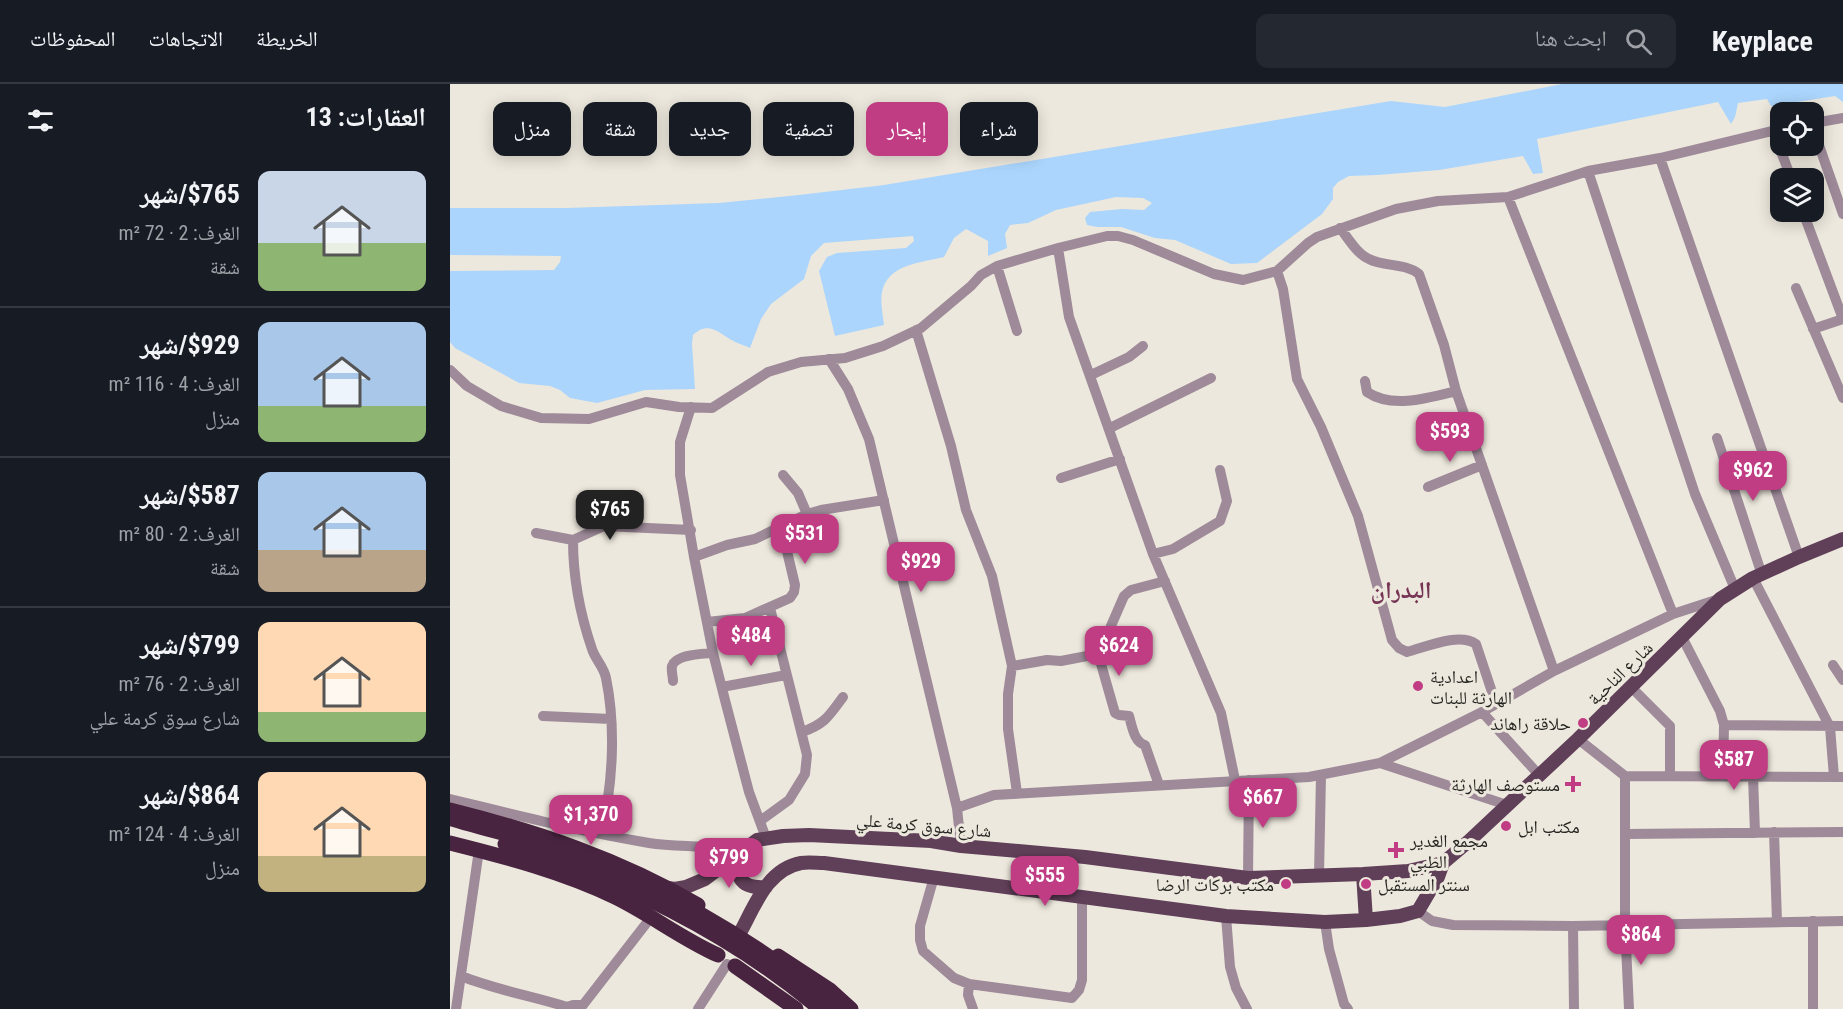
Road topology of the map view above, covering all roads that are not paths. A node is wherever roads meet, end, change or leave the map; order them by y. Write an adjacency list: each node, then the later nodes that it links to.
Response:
1 (1843, 118): 2 (street)
2 (1824, 121)
3 (1770, 131): 5 (street)
4 (1823, 156): 8 (street)
5 (1660, 158): 6 (street); 45 (street)
6 (1588, 171): 7 (street); 48 (street)
7 (1508, 197): 10 (street); 51 (street)
8 (1843, 214)
9 (1807, 222): 15 (street)
10 (1340, 228): 13 (street); 25 (street)
11 (1058, 248): 12 (street); 13 (street); 22 (street)
12 (997, 266): 17 (street); 18 (street)
13 (1277, 271): 65 (street)
14 (1796, 288): 16 (street)
15 (1843, 319): 16 (street)
16 (1813, 329): 26 (street)
17 (916, 330): 20 (street); 57 (street)
18 (1017, 331)
19 (1143, 346): 22 (street)
20 (829, 359): 27 (street); 36 (street)
21 (450, 370): 27 (street)
22 (1091, 375): 28 (street)
23 (1211, 378): 28 (street)
24 (1365, 381): 25 (street)
25 (1456, 391): 31 (street)
26 (1843, 398)
27 (691, 407): 39 (street)
28 (1110, 428): 30 (street)
29 (1717, 438): 46 (street)
30 (1120, 459): 34 (street); 43 (street)
31 (1482, 465): 35 (street); 58 (street)
32 (1220, 470): 43 (street)
33 (783, 475): 37 (street)
34 (1060, 478)
35 (1428, 487)
36 (884, 500): 37 (street); 88 (street)
37 (807, 514): 38 (street)
38 (781, 526): 44 (street); 50 (street)
39 (691, 530): 42 (street); 44 (street)
40 (537, 533): 42 (street)
41 (1843, 539): 45 (main road, شارع الناحية)
42 (573, 540): 68 (street)
43 (1153, 554): 47 (street)
44 (694, 556): 52 (street)
45 (1799, 556): 46 (main road, شارع الناحية)
46 (1758, 577): 48 (main road, شارع الناحية); 71 (street)
47 (1165, 581): 54 (street); 82 (street)
48 (1735, 589): 49 (main road, شارع الناحية)
49 (1720, 598): 51 (street); 53 (main road, شارع الناحية)
50 (770, 608): 52 (street); 59 (street)
51 (1673, 614): 58 (street)
52 (707, 622): 55 (street)
53 (1682, 637): 63 (main road, شارع الناحية); 69 (street)
54 (1097, 650): 57 (street); 84 (street)
55 (713, 653): 61 (street); 62 (street)
56 (1833, 665): 60 (street)
57 (1011, 666): 85 (street)
58 (1554, 671): 65 (street)
59 (786, 675): 62 (street); 72 (street)
60 (1843, 680)
61 (673, 681)
62 (722, 687): 90 (street)
63 (1631, 687): 73 (main road, شارع الناحية); 78 (street)
64 (843, 697): 72 (street)
65 (1496, 704): 66 (street)
66 (1482, 712): 74 (street); 76 (street)
67 (543, 716): 68 (street)
68 (611, 719): 94 (street)
69 (1724, 724): 71 (street); 79 (street)
70 (1843, 726): 71 (street)
71 (1830, 727): 81 (street)
72 (802, 732): 90 (street)
73 (1578, 739): 76 (main road, شارع الناحية); 77 (street)
74 (1380, 763): 75 (street); 87 (street)
75 (1321, 774): 83 (street); 104 (street)
76 (1539, 775): 87 (main road, شارع الناحية)
77 (1625, 776): 78 (street); 95 (street)
78 (1670, 776): 79 (street)
79 (1723, 776): 80 (street)
80 (1753, 776): 81 (street); 93 (street)
81 (1839, 777)
82 (1235, 780): 83 (street); 84 (street)
83 (1249, 780): 106 (street)
84 (1159, 785): 85 (street)
85 (1017, 793): 88 (street)
86 (450, 799): 94 (street)
87 (1507, 805): 101 (main road, شارع الناحية)
88 (957, 808): 98 (street)
89 (450, 819): 108 (highway); 132 (highway, bridge); 133 (highway, bridge)
90 (760, 821): 96 (street)
91 (1774, 832): 92 (street); 93 (street); 119 (street)
92 (1843, 832)
93 (1755, 833): 95 (street)
94 (601, 834): 100 (street)
95 (1626, 834): 120 (street)
96 (766, 838): 98 (main road, شارع سوق كرمة علي); 100 (main road, شارع سوق كرمة علي)
97 (450, 843): 99 (highway)
98 (961, 846): 106 (main road, شارع سوق كرمة علي)
99 (478, 850): 113 (highway); 125 (street)
100 (741, 853): 107 (main road); 108 (main road, شارع سوق كرمة علي)
101 (1443, 863): 102 (main road, شارع سوق كرمة علي); 110 (main road)
102 (1408, 871): 103 (main road, شارع سوق كرمة علي); 110 (main road)
103 (1363, 874): 104 (main road, شارع سوق كرمة علي); 115 (main road)
104 (1319, 875): 106 (main road, شارع سوق كرمة علي)
105 (934, 877): 107 (main road); 109 (main road); 126 (street)
106 (1248, 878)
107 (766, 887): 123 (main road)
108 (668, 888): 111 (highway)
109 (1082, 896): 114 (main road); 126 (street)
110 (1426, 896): 112 (main road)
111 (684, 897): 121 (highway); 123 (highway)
112 (1418, 911): 115 (main road); 122 (street)
113 (652, 916): 121 (highway); 128 (street)
114 (1226, 916): 118 (main road); 136 (street)
115 (1366, 920): 118 (main road)
116 (1813, 921): 117 (street); 119 (street); 140 (street)
117 (1843, 921)
118 (1325, 922): 137 (street)
119 (1777, 922): 120 (street)
120 (1625, 925): 122 (street); 139 (street)
121 (668, 926): 124 (highway)
122 (1573, 926): 138 (street)
123 (742, 934): 124 (main road); 124 (main road); 134 (highway)
124 (727, 962): 130 (street); 131 (highway)
125 (461, 976): 127 (street); 129 (street)
126 (969, 984): 135 (street)
127 (455, 1001)
128 (582, 1007): 129 (street)
129 (564, 1008)
130 (698, 1009)
131 (796, 1009)
132 (820, 1009)
133 (838, 1009)
134 (851, 1009)
135 (973, 1009)
136 (1247, 1009)
137 (1347, 1009)
138 (1574, 1009)
139 (1629, 1009)
140 (1813, 1009)

